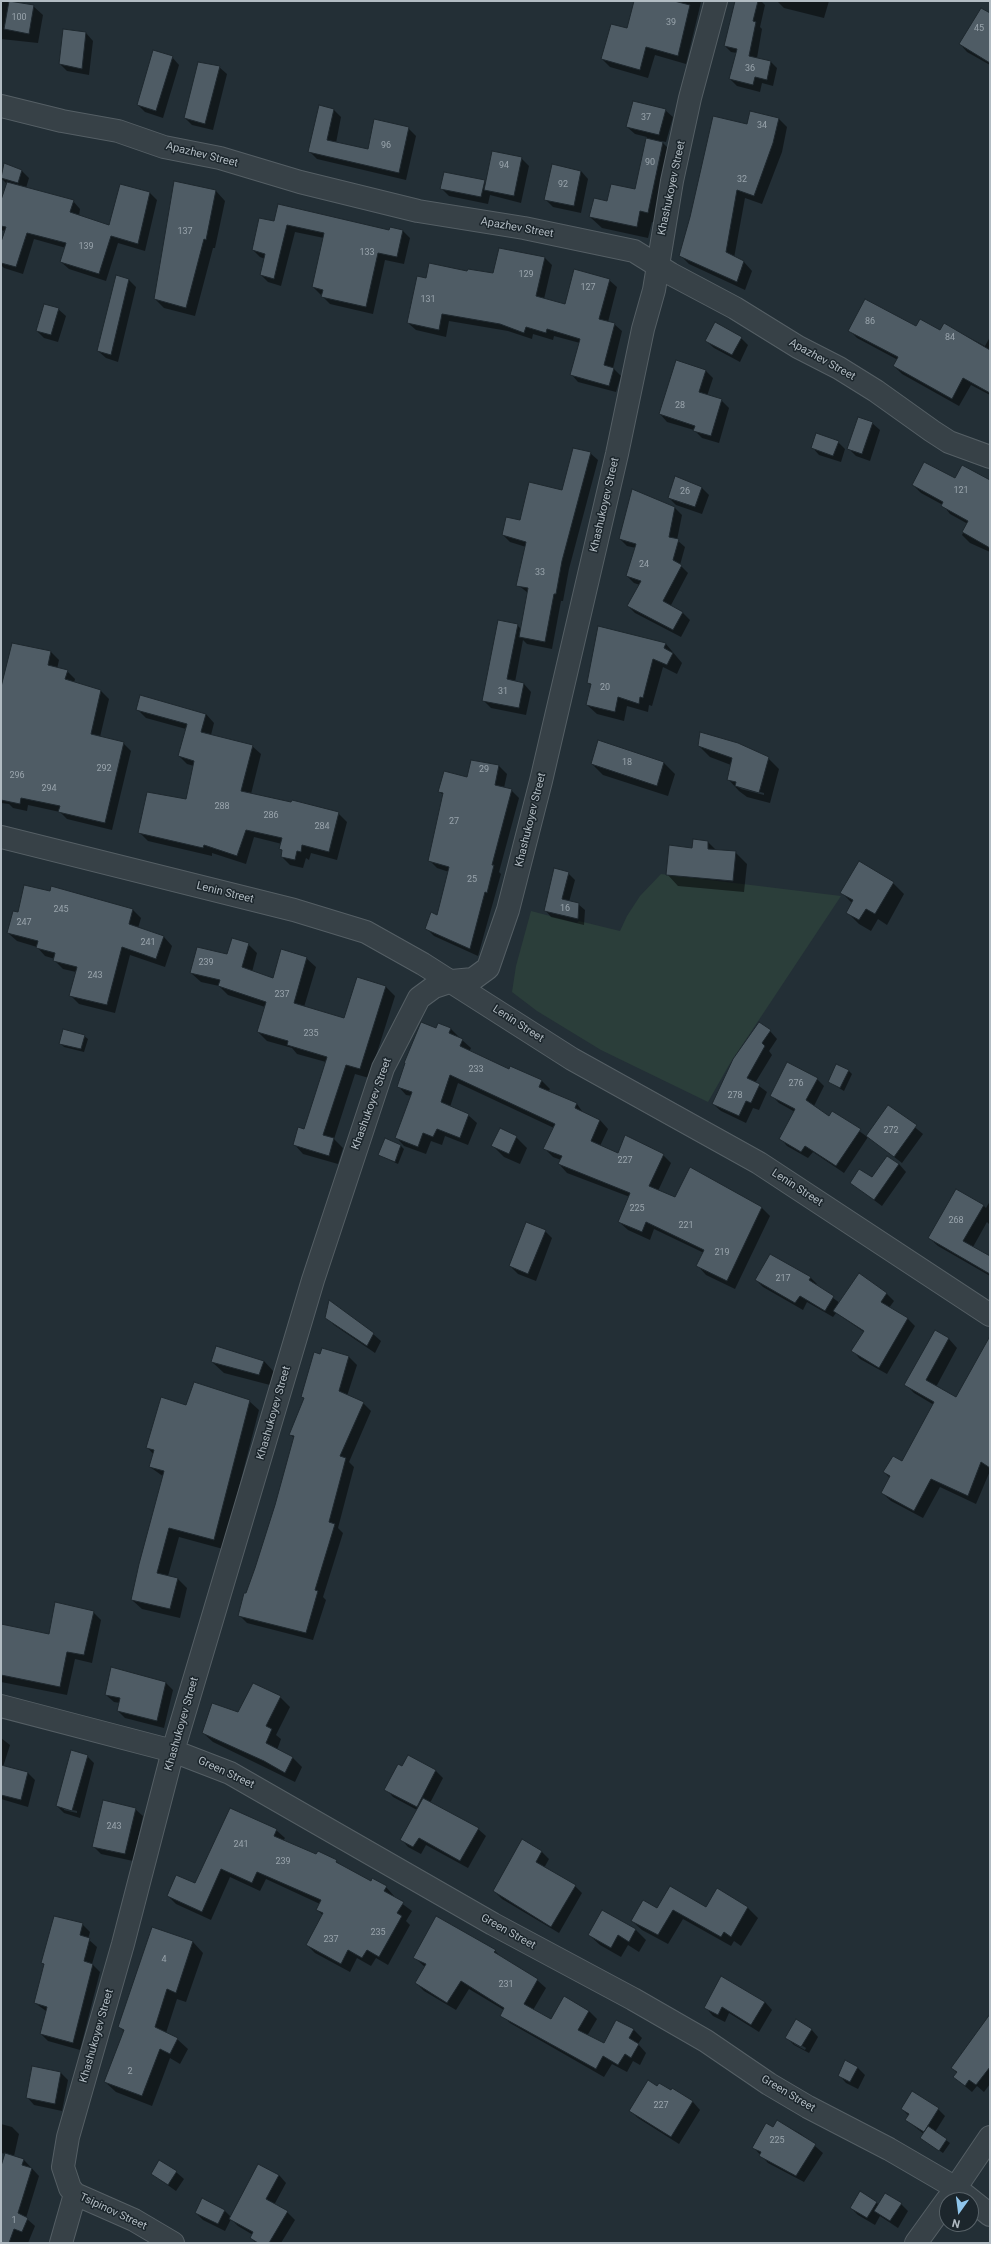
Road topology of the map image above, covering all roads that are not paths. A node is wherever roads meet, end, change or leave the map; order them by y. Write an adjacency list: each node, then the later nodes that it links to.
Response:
1 (716, 1): 3 (street, Khashukoyev Street)
2 (1, 106): 3 (street, Apazhev Street)
3 (657, 266): 4 (street, Apazhev Street); 6 (street, Khashukoyev Street)
4 (990, 457)
5 (1, 837): 6 (street, Lenin Street)
6 (452, 981): 7 (street, Lenin Street); 9 (street, Khashukoyev Street)
7 (990, 1315)
8 (1, 1706): 9 (street, Green Street)
9 (173, 1751): 11 (street, Green Street); 13 (street, Khashukoyev Street)
10 (990, 2137): 12 (street)
11 (945, 2192)
12 (953, 2192)
13 (75, 2194): 17 (street); 18 (street, Tsipinov Street)
14 (979, 2210): 16 (street, Green Street)
15 (939, 2211): 19 (street)
16 (990, 2215)
17 (61, 2243)
18 (172, 2243)
19 (916, 2243)

